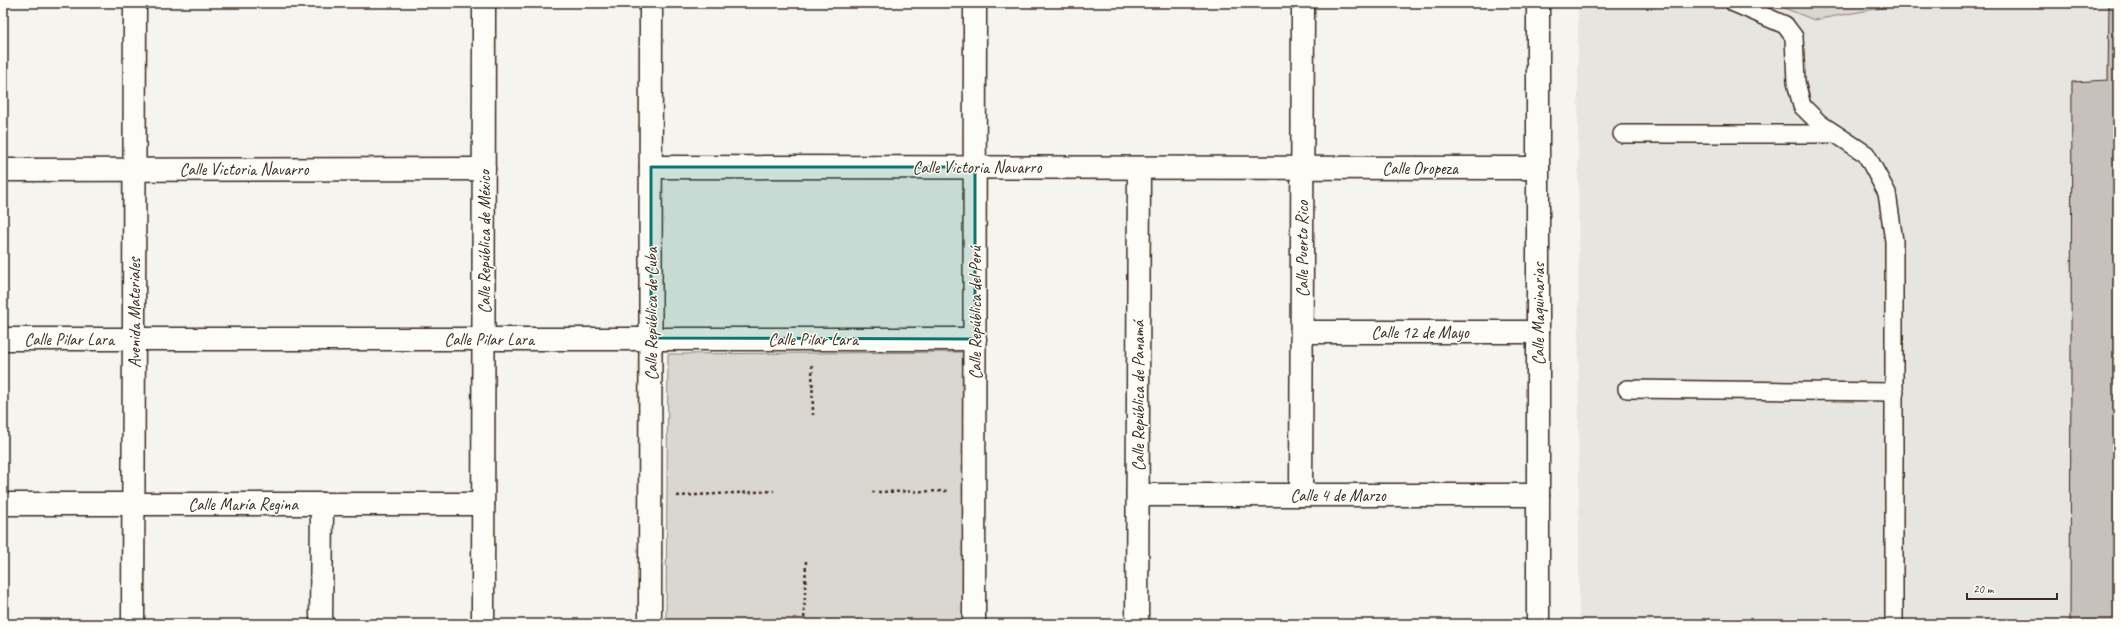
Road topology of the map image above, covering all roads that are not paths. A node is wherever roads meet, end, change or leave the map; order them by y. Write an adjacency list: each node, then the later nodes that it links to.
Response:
1 (134, 3): 15 (street, Avenida Materiales)
2 (484, 3): 16 (street, Calle República de México)
3 (651, 3): 10 (street, Calle República de Cuba)
4 (976, 3): 11 (street, Calle República del Perú)
5 (1303, 3): 13 (street, Calle Puerto Rico)
6 (1538, 3): 14 (street, Calle Maquinarias)
7 (1734, 3): 9 (lane)
8 (1622, 134): 9 (lane)
9 (1835, 134): 26 (lane)
10 (651, 167): 11 (street, Calle Victoria Navarro); 20 (street, Calle República de Cuba)
11 (975, 168): 12 (street, Calle Victoria Navarro); 24 (street, Calle República del Perú)
12 (1139, 168): 13 (street, Calle Victoria Navarro); 27 (street, Calle República de Panamá)
13 (1302, 168): 14 (street, Calle Oropeza); 18 (street, Calle Puerto Rico)
14 (1538, 168): 19 (street, Calle Maquinarias)
15 (134, 169): 16 (street, Calle Victoria Navarro); 17 (street, Calle Victoria Navarro); 22 (street, Avenida Materiales)
16 (484, 169): 23 (street, Calle República de México)
17 (3, 170)
18 (1302, 332): 19 (street, Calle 12 de Mayo); 28 (street, Calle Puerto Rico)
19 (1538, 332): 29 (street, Calle Maquinarias)
20 (651, 338): 23 (street, Calle Pilar Lara); 24 (street, Calle Pilar Lara); 37 (street, Calle República de Cuba)
21 (3, 339): 22 (street, Calle Pilar Lara)
22 (134, 339): 23 (street, Calle Pilar Lara); 31 (street, Avenida Materiales)
23 (484, 339): 33 (street, Calle República de México)
24 (975, 339): 38 (street, Calle República del Perú)
25 (1627, 389): 26 (lane)
26 (1895, 392): 41 (lane)
27 (1138, 494): 28 (street, Calle 4 de Marzo); 39 (street, Calle República de Panamá)
28 (1301, 494): 29 (street, Calle 4 de Marzo)
29 (1538, 495): 40 (street, Calle Maquinarias)
30 (3, 504): 31 (street, Calle María Regina)
31 (134, 504): 32 (street, Calle María Regina); 34 (street, Avenida Materiales)
32 (322, 504): 33 (street, Calle María Regina); 35 (street)
33 (483, 504): 36 (street, Calle República de México)
34 (133, 624)
35 (321, 624)
36 (483, 624)
37 (650, 624)
38 (974, 624)
39 (1137, 624)
40 (1538, 624)
41 (1894, 624)

